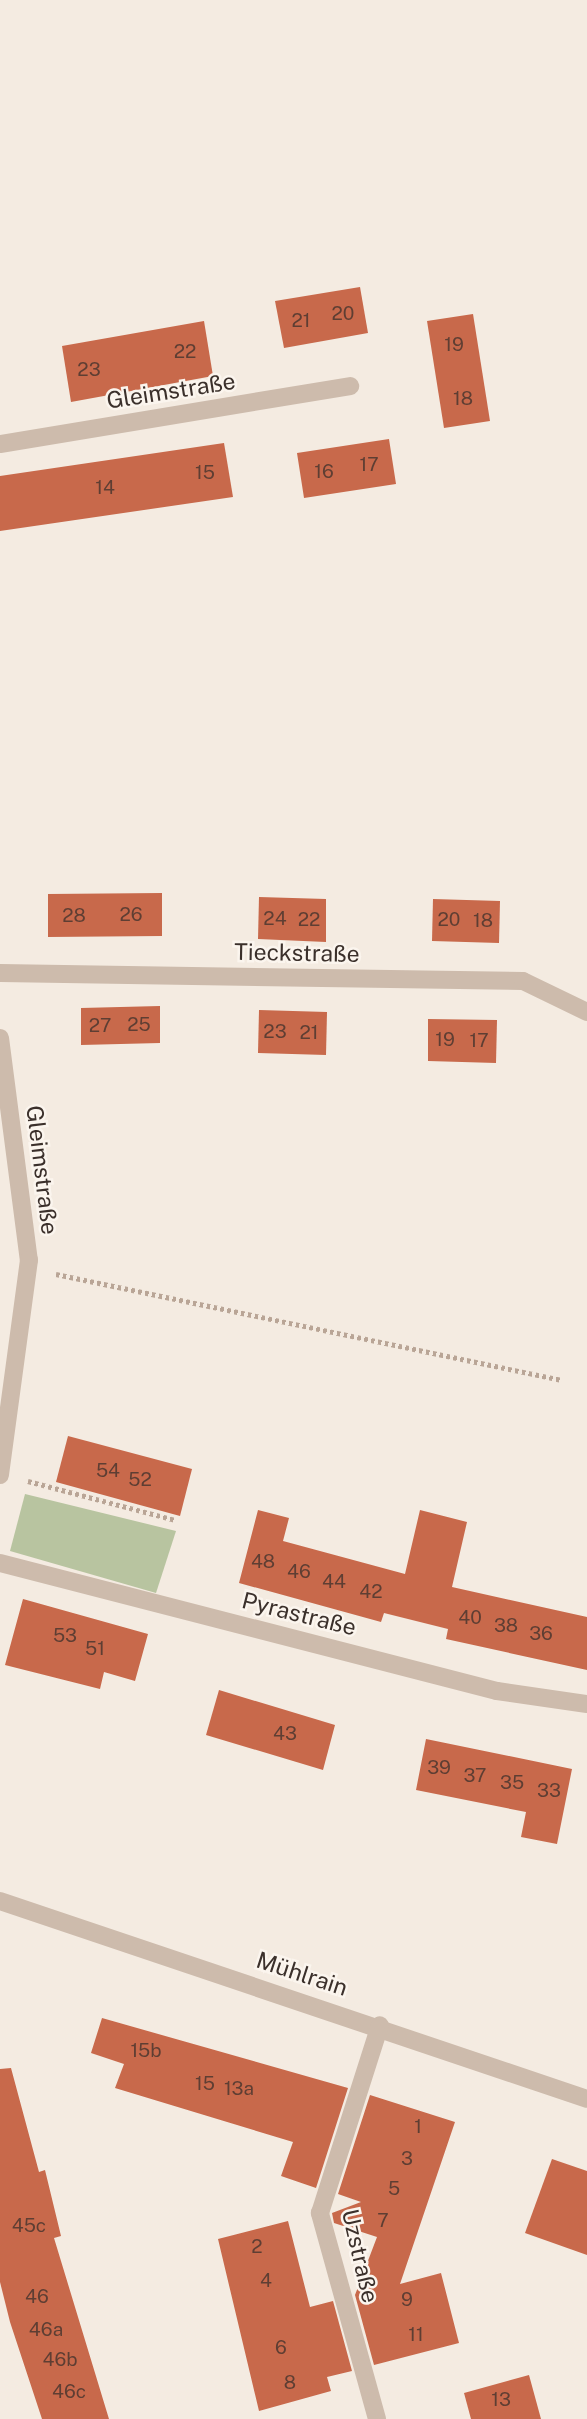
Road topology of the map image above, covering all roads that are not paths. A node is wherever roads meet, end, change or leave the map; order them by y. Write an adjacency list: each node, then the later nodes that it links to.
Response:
1 (350, 386): 2 (street, Gleimstraße)
2 (0, 444)
3 (0, 973): 4 (street, Tieckstraße)
4 (587, 1012)
5 (0, 1038): 6 (street, Gleimstraße)
6 (0, 1474)
7 (0, 1563): 8 (street, Pyrastraße)
8 (587, 1704)
9 (0, 1901): 10 (street, Mühlrain)
10 (380, 2025): 11 (street, Mühlrain); 12 (street, Uzstraße)
11 (587, 2099)
12 (377, 2419)

